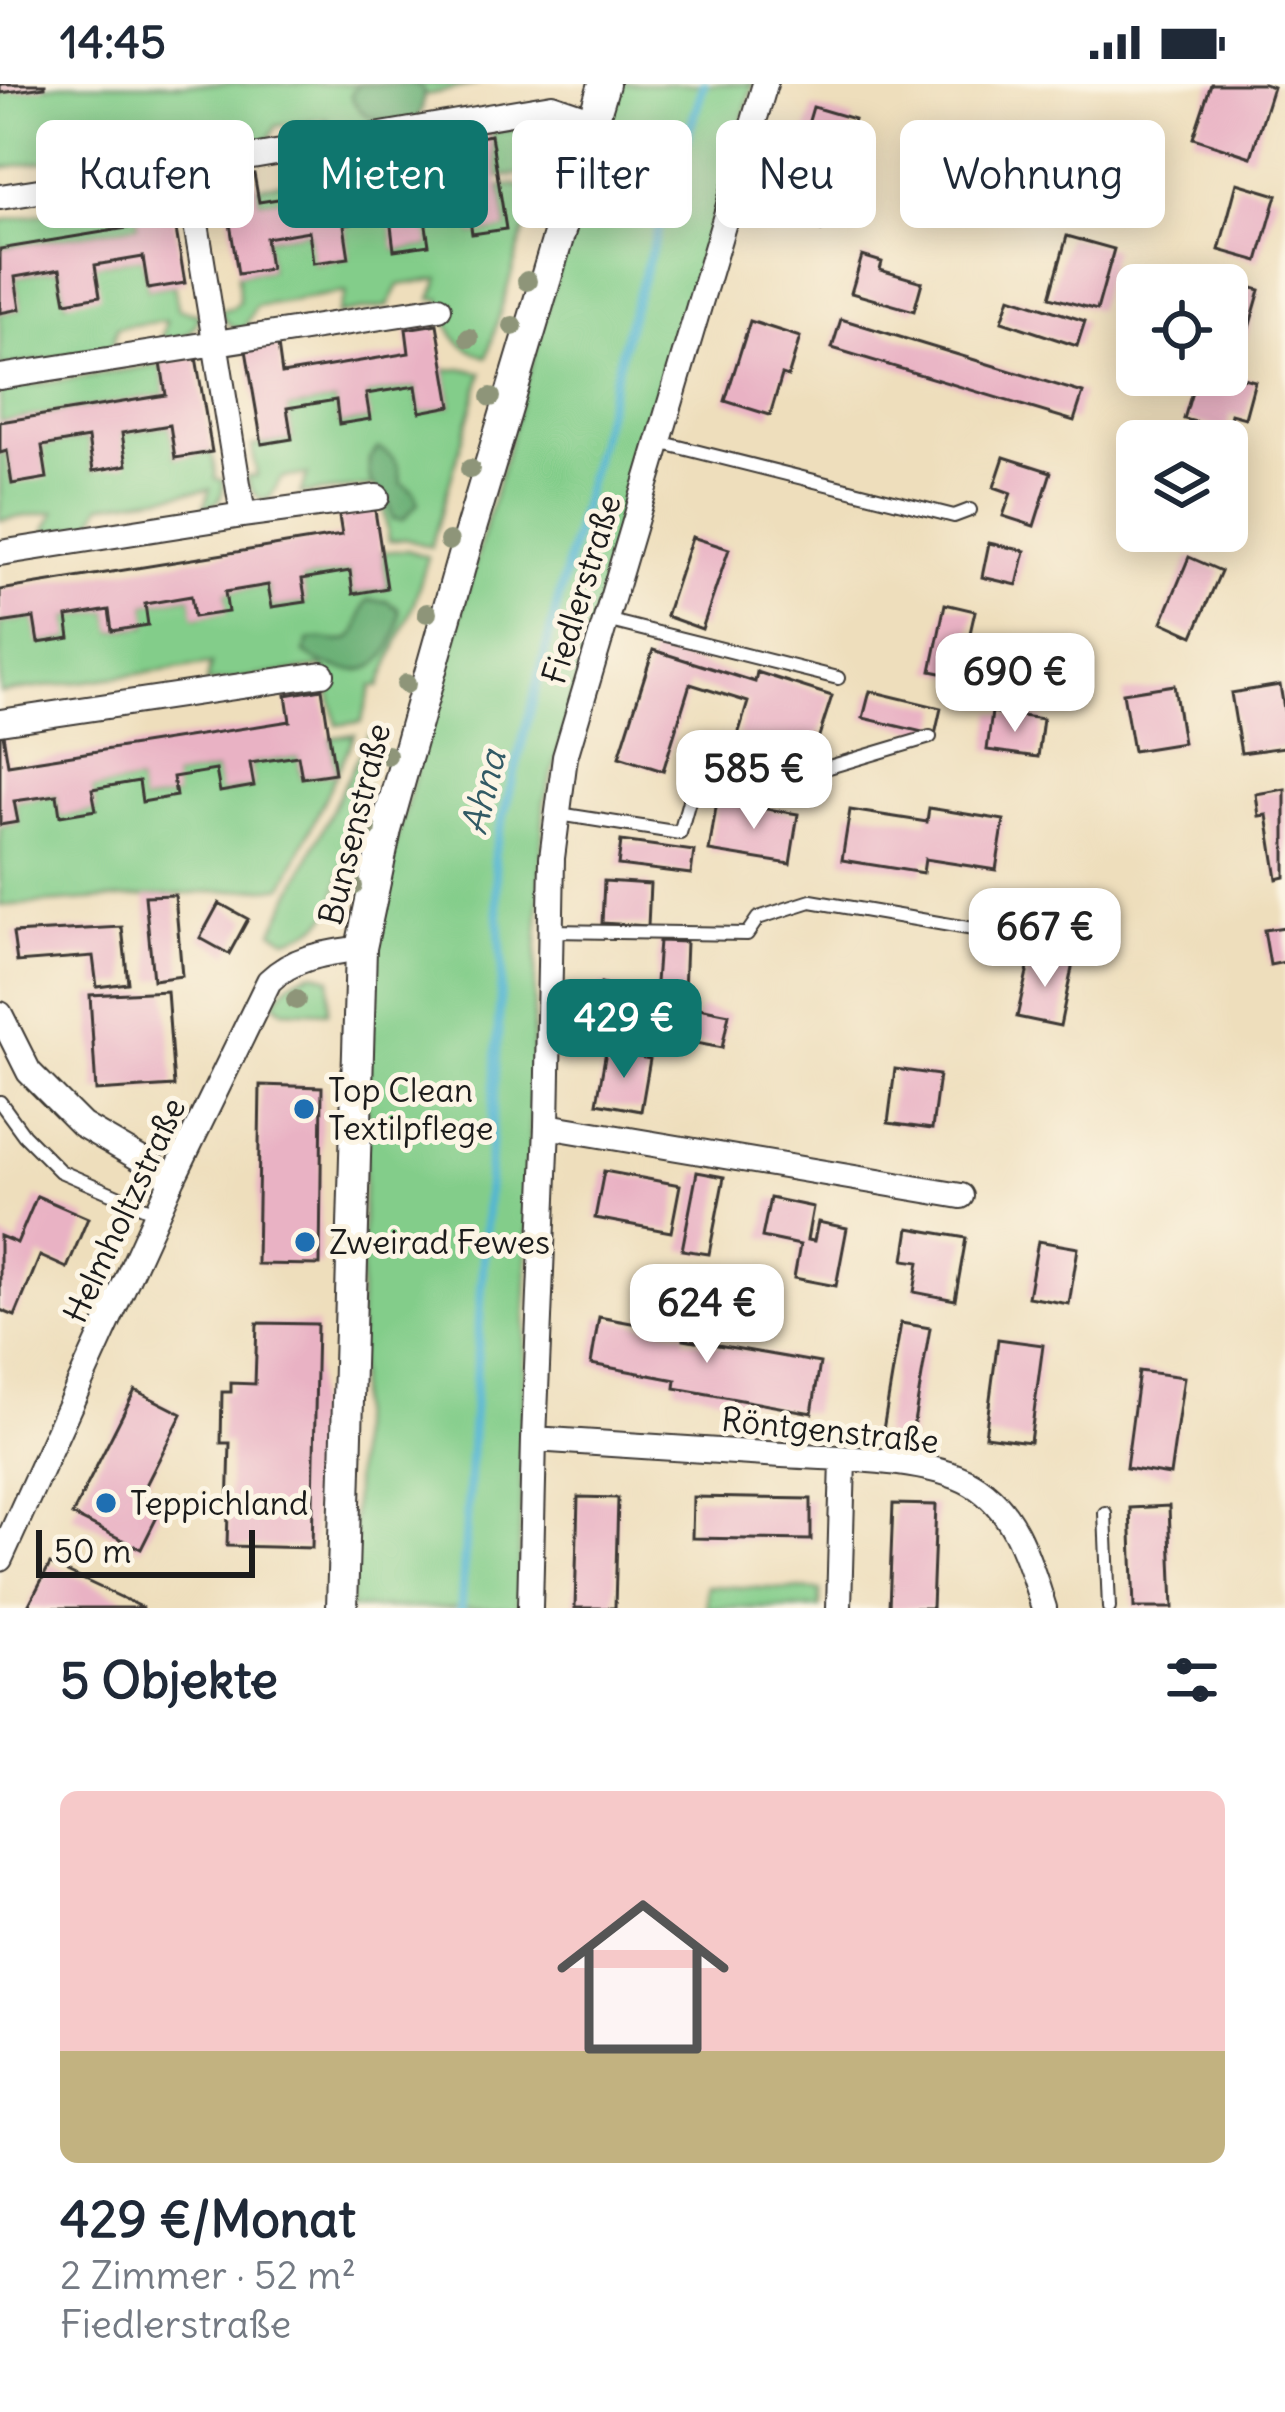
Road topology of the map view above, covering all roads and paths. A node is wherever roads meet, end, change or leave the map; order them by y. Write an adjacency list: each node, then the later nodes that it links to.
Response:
1 (604, 84): 3 (street, Bunsenstraße)
2 (765, 84): 12 (street, Fiedlerstraße)
3 (593, 120): 4 (street)
4 (254, 157)
5 (36, 191): 6 (street)
6 (0, 197)
7 (198, 228): 10 (street)
8 (561, 228): 25 (street, Bunsenstraße)
9 (439, 308): 10 (street)
10 (216, 342): 11 (street); 15 (street)
11 (0, 377)
12 (658, 442): 14 (lane); 17 (street, Fiedlerstraße)
13 (377, 496): 15 (street)
14 (970, 510)
15 (243, 514): 16 (street)
16 (0, 553)
17 (606, 620): 19 (lane); 22 (street, Fiedlerstraße)
18 (322, 674): 20 (street)
19 (838, 678)
20 (0, 722)
21 (930, 736): 22 (lane)
22 (558, 813): 23 (street, Fiedlerstraße)
23 (551, 931): 24 (lane); 28 (street, Fiedlerstraße)
24 (1015, 936)
25 (361, 948): 29 (street, Helmholtzstraße); 36 (street, Bunsenstraße)
26 (0, 1014): 29 (street)
27 (0, 1102): 31 (lane)
28 (547, 1126): 30 (street); 32 (street, Fiedlerstraße)
29 (173, 1178): 31 (street, Helmholtzstraße)
30 (961, 1196)
31 (157, 1213): 35 (street, Helmholtzstraße)
32 (534, 1439): 33 (street, Röntgenstraße); 37 (street, Fiedlerstraße)
33 (843, 1459): 38 (street); 39 (street, Röntgenstraße)
34 (1105, 1514): 40 (lane)
35 (0, 1559)
36 (342, 1608)
37 (530, 1608)
38 (839, 1608)
39 (1043, 1608)
40 (1109, 1608)

